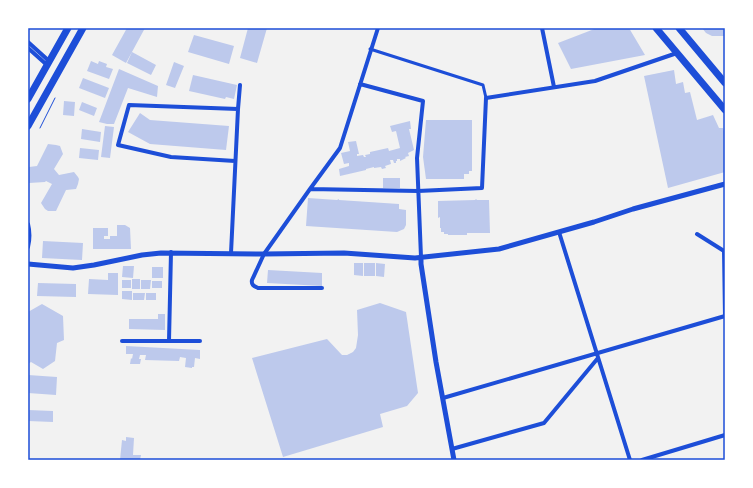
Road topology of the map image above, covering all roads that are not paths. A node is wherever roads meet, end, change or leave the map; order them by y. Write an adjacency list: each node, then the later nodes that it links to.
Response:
1 (68, 28): 11 (main road)
2 (83, 28): 20 (main road)
3 (378, 28): 9 (street)
4 (542, 28): 15 (street)
5 (656, 28): 10 (main road)
6 (679, 28): 12 (main road)
7 (28, 42): 11 (street)
8 (28, 48): 11 (street)
9 (370, 49): 13 (street); 16 (street)
10 (677, 53): 15 (street); 19 (main road)
11 (48, 63): 17 (main road)
12 (725, 83)
13 (360, 84): 23 (street); 24 (street)
14 (240, 85): 18 (street)
15 (554, 88): 16 (street)
16 (486, 98): 24 (street)
17 (28, 99)
18 (238, 109): 21 (street); 21 (street)
19 (725, 110)
20 (28, 126)
21 (235, 161): 31 (street)
22 (725, 184): 26 (street)
23 (310, 189): 24 (street); 32 (street)
24 (418, 191): 33 (street)
25 (28, 224): 28 (street)
26 (559, 232): 33 (street); 40 (street)
27 (697, 234): 29 (street)
28 (28, 247)
29 (724, 251): 36 (street)
30 (171, 252): 31 (street); 34 (street); 38 (street)
31 (230, 253): 32 (street)
32 (264, 254): 33 (street); 35 (street)
33 (421, 257): 41 (street)
34 (28, 264)
35 (322, 288)
36 (725, 316): 40 (street)
37 (122, 341): 38 (street)
38 (169, 341): 39 (street)
39 (200, 341)
40 (597, 356): 41 (street); 43 (street); 45 (street)
41 (443, 398): 43 (street)
42 (725, 435): 46 (street)
43 (452, 449): 44 (street)
44 (454, 460)
45 (630, 460)
46 (642, 460)

